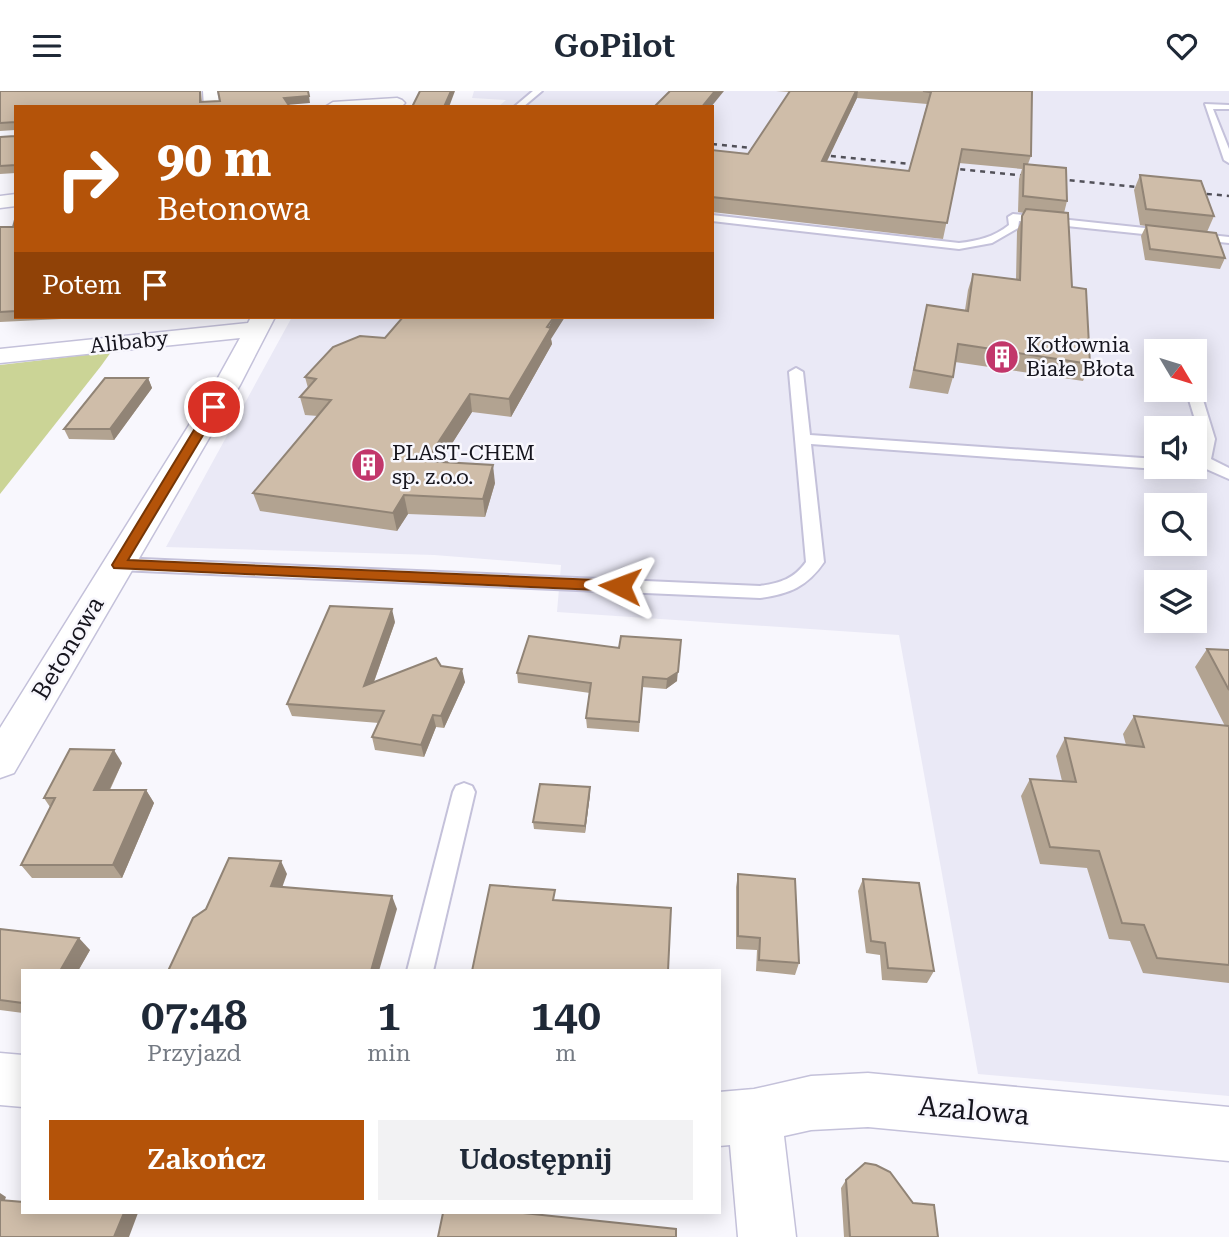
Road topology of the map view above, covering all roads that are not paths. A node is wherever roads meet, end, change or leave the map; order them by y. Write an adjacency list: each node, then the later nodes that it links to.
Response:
1 (538, 91): 4 (lane)
2 (399, 100): 3 (street)
3 (352, 105)
4 (520, 105)
5 (1229, 107): 6 (lane)
6 (1229, 160)
7 (714, 218): 8 (lane)
8 (1229, 240)
9 (261, 323): 10 (street, Alibaby); 16 (street, Betonowa)
10 (0, 356)
11 (796, 372): 12 (lane)
12 (803, 439): 13 (lane); 16 (lane)
13 (1144, 463)
14 (1207, 464): 15 (lane)
15 (1229, 474)
16 (119, 565): 17 (street, Betonowa)
17 (17, 703): 18 (street, Betonowa)
18 (0, 762)
19 (464, 792): 20 (lane)
20 (420, 969)
21 (0, 1079): 22 (street)
22 (21, 1081)
23 (737, 1118): 24 (street, Azalowa); 25 (street)
24 (1229, 1134)
25 (767, 1237)

